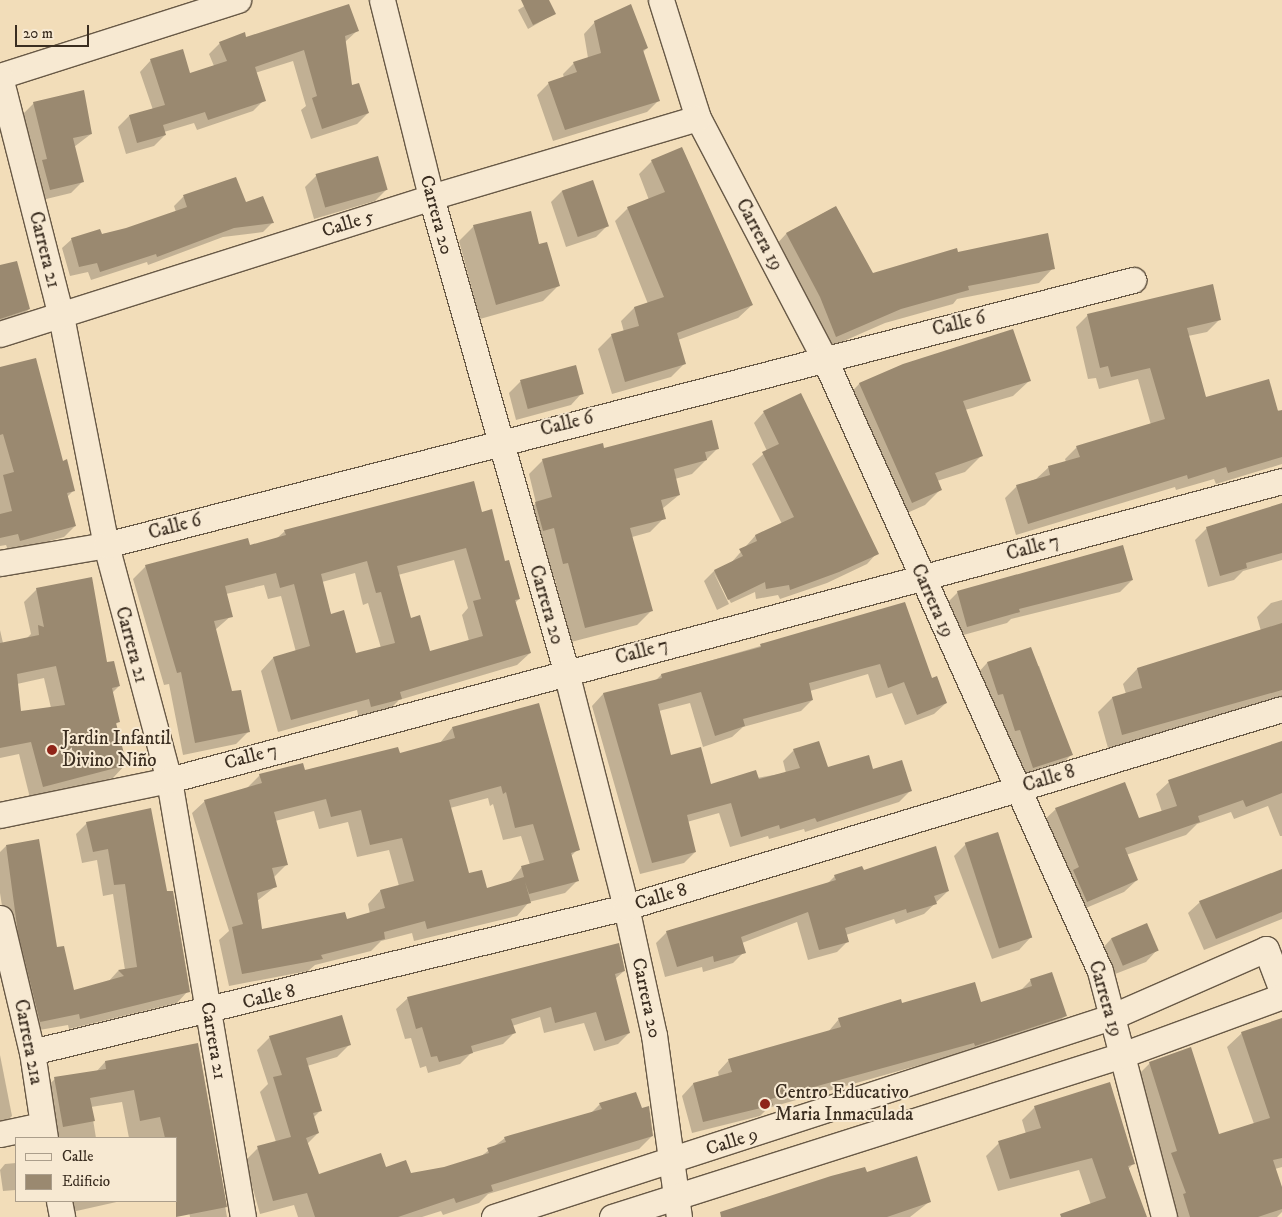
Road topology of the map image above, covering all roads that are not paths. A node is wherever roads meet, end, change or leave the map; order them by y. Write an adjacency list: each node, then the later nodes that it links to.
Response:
1 (238, 0): 4 (street)
2 (382, 0): 6 (street, Carrera 20)
3 (661, 0): 5 (street, Carrera 19)
4 (0, 77): 8 (street, Carrera 21)
5 (698, 118): 6 (street, Calle 5); 10 (street, Carrera 19)
6 (431, 198): 8 (street, Calle 5); 11 (street, Carrera 20)
7 (1132, 280): 10 (street, Calle 6)
8 (61, 316): 9 (street, Calle 5); 13 (street, Carrera 21)
9 (0, 334)
10 (824, 358): 11 (street, Calle 6); 15 (street, Carrera 19)
11 (499, 442): 13 (street, Calle 6); 16 (street, Carrera 20)
12 (1282, 482): 15 (street, Calle 7)
13 (106, 545): 14 (street, Calle 6); 18 (street, Carrera 21)
14 (0, 563)
15 (922, 578): 16 (street, Calle 7); 19 (street, Carrera 19)
16 (566, 672): 18 (street, Calle 7); 21 (street, Carrera 20)
17 (1282, 709): 19 (street, Calle 8)
18 (168, 780): 20 (street, Calle 7); 25 (street, Carrera 21)
19 (1016, 789): 21 (street, Calle 8); 26 (street, Carrera 19)
20 (0, 815)
21 (626, 907): 25 (street, Calle 8); 31 (street, Carrera 20)
22 (1, 929): 27 (street, Carrera 21a)
23 (1282, 991): 26 (street, Calle 9)
24 (1282, 996): 28 (street, Calle 9)
25 (208, 1012): 27 (street, Calle 8); 35 (street, Carrera 21)
26 (1111, 1017): 28 (street, Carrera 19); 31 (street, Calle 9)
27 (32, 1052): 29 (street, Carrera 21a)
28 (1122, 1055): 33 (street, Calle 9); 38 (street, Carrera 19)
29 (44, 1132): 30 (street)
30 (0, 1134)
31 (671, 1162): 33 (street, Carrera 20); 36 (street, Calle 9)
32 (59, 1202): 34 (street)
33 (678, 1207): 37 (street, Calle 9)
34 (62, 1217)
35 (243, 1217)
36 (494, 1217)
37 (612, 1217)
38 (1164, 1217)

